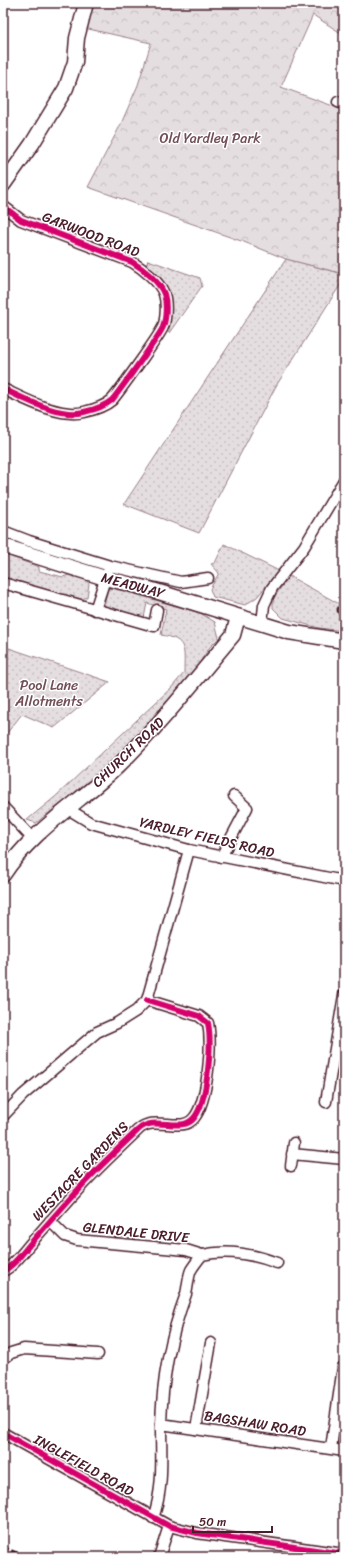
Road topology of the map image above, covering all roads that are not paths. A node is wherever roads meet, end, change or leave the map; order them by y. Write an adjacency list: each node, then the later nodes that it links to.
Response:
1 (86, 3): 2 (street)
2 (3, 185)
3 (3, 206): 4 (street, GARWOOD ROAD)
4 (3, 389)
5 (344, 480): 14 (street)
6 (3, 531): 8 (street, MEADWAY)
7 (3, 546): 8 (street, MEADWAY)
8 (107, 572): 9 (street, MEADWAY); 11 (street); 13 (street, MEADWAY)
9 (208, 578)
10 (3, 583): 11 (street, MEADWAY)
11 (95, 610): 12 (street, MEADWAY)
12 (157, 610)
13 (238, 617): 14 (street, MEADWAY); 18 (street, CHURCH ROAD)
14 (262, 624): 15 (street, MEADWAY)
15 (344, 642)
16 (234, 796): 21 (street)
17 (3, 807): 19 (street)
18 (70, 807): 19 (street, CHURCH ROAD); 20 (street, YARDLEY FIELDS ROAD)
19 (32, 838): 22 (street, CHURCH ROAD)
20 (189, 850): 21 (street, YARDLEY FIELDS ROAD); 25 (street)
21 (221, 857): 23 (street, YARDLEY FIELDS ROAD)
22 (3, 875)
23 (344, 882)
24 (344, 995): 26 (street)
25 (147, 1000): 27 (street); 32 (street, WESTACRE GARDENS)
26 (326, 1102)
27 (3, 1116)
28 (294, 1143): 29 (street)
29 (292, 1154): 30 (street); 31 (street)
30 (344, 1159)
31 (291, 1166)
32 (50, 1221): 33 (street, GLENDALE DRIVE); 35 (street, WESTACRE GARDENS)
33 (202, 1255): 34 (street); 40 (street)
34 (277, 1262)
35 (3, 1271)
36 (211, 1343): 41 (street)
37 (98, 1354): 38 (street)
38 (3, 1359)
39 (343, 1367): 43 (street)
40 (161, 1424): 41 (street, BAGSHAW ROAD); 45 (street)
41 (196, 1428): 43 (street, BAGSHAW ROAD)
42 (3, 1433): 45 (street, INGLEFIELD ROAD)
43 (331, 1448): 44 (street, BAGSHAW ROAD)
44 (344, 1451)
45 (153, 1518): 46 (street, INGLEFIELD ROAD)
46 (169, 1526): 47 (street, INGLEFIELD ROAD); 48 (street)
47 (344, 1554)
48 (159, 1557)

